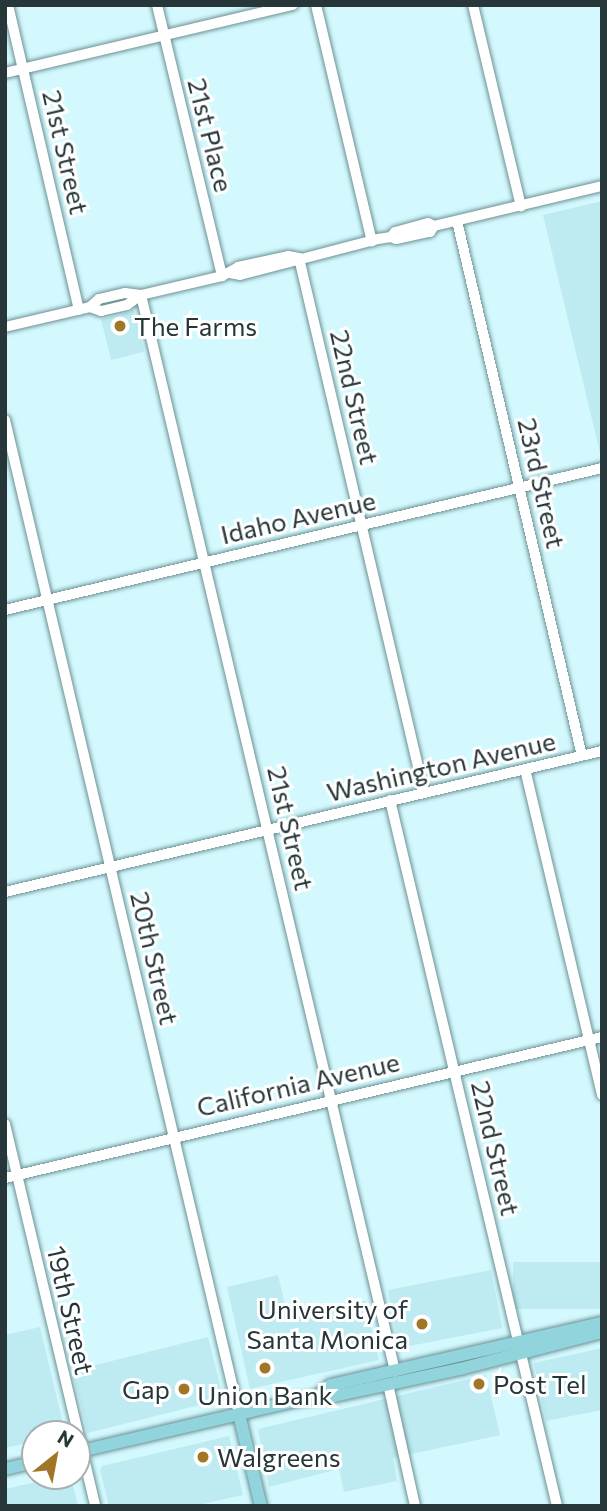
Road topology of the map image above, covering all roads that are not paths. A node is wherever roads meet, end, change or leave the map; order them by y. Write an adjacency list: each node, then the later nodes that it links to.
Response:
1 (8, 5): 7 (street, 21st Street)
2 (157, 5): 6 (street, 21st Place)
3 (293, 5): 6 (street)
4 (316, 5): 12 (street)
5 (473, 5): 10 (street)
6 (163, 35): 7 (street); 14 (street, 21st Place)
7 (23, 69): 8 (street); 16 (street, 21st Street)
8 (5, 73)
9 (602, 186): 10 (street)
10 (521, 206): 11 (street)
11 (457, 221): 12 (street); 20 (street, 23rd Street)
12 (372, 241): 13 (street)
13 (299, 258): 14 (street); 21 (street, 22nd Street)
14 (226, 275): 15 (street)
15 (142, 295): 16 (street); 22 (street, 21st Street)
16 (85, 308): 17 (street)
17 (5, 327)
18 (5, 420): 23 (street, 20th Street)
19 (602, 468): 20 (street, Idaho Avenue)
20 (520, 488): 21 (street, Idaho Avenue); 26 (street, 23rd Street)
21 (362, 525): 22 (street, Idaho Avenue); 28 (street, 22nd Street)
22 (204, 562): 23 (street, Idaho Avenue); 30 (street, 21st Street)
23 (46, 601): 24 (street, Idaho Avenue); 31 (street, 20th Street)
24 (5, 610)
25 (602, 751): 26 (street, Washington Avenue)
26 (582, 756): 27 (street, Washington Avenue)
27 (525, 769): 28 (street, Washington Avenue); 34 (street)
28 (424, 792): 29 (street, Washington Avenue)
29 (390, 800): 30 (street, Washington Avenue); 35 (street, 22nd Street)
30 (268, 830): 31 (street, Washington Avenue); 37 (street, 21st Street)
31 (111, 867): 32 (street, Washington Avenue); 39 (street, 20th Street)
32 (5, 892)
33 (602, 1037): 34 (street, California Avenue)
34 (589, 1041): 35 (street, California Avenue); 36 (street)
35 (454, 1071): 37 (street, California Avenue); 43 (street, 22nd Street)
36 (602, 1095)
37 (331, 1100): 39 (street, California Avenue); 44 (street, 21st Street)
38 (5, 1124): 40 (street, 19th Street)
39 (173, 1137): 40 (street, California Avenue); 47 (street, 20th Street)
40 (10, 1177): 48 (street, 19th Street)
41 (602, 1323): 43 (main road)
42 (602, 1332): 43 (main road)
43 (519, 1347): 44 (main road); 45 (main road); 52 (street, 22nd Street)
44 (395, 1371): 45 (main road); 46 (main road)
45 (382, 1386): 46 (main road); 51 (street)
46 (317, 1396): 47 (main road)
47 (239, 1414): 49 (main road); 50 (main road, 20th Street)
48 (71, 1420)
49 (91, 1448)
50 (261, 1506)
51 (415, 1506)
52 (557, 1506)

